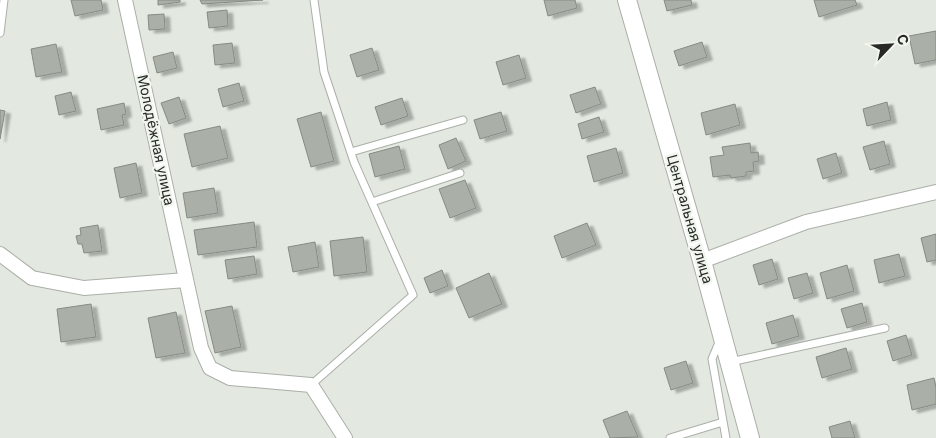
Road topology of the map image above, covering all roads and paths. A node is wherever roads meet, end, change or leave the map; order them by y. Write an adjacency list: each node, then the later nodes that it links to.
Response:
1 (4, 0): 5 (lane)
2 (125, 0): 13 (street, Молодёжная улица)
3 (314, 0): 7 (lane)
4 (627, 0): 12 (street, Центральная улица)
5 (0, 33)
6 (463, 120): 7 (lane)
7 (351, 152): 10 (lane)
8 (460, 173): 10 (lane)
9 (936, 192): 12 (street)
10 (372, 202): 17 (lane)
11 (0, 254): 13 (street)
12 (702, 261): 15 (street, Центральная улица)
13 (186, 280): 17 (street, Молодёжная улица)
14 (884, 328): 16 (lane)
15 (722, 335): 16 (street, Центральная улица); 18 (lane)
16 (730, 362): 22 (street, Центральная улица)
17 (311, 385): 19 (street)
18 (723, 422): 20 (lane); 21 (lane)
19 (345, 438)
20 (670, 438)
21 (726, 438)
22 (750, 438)

